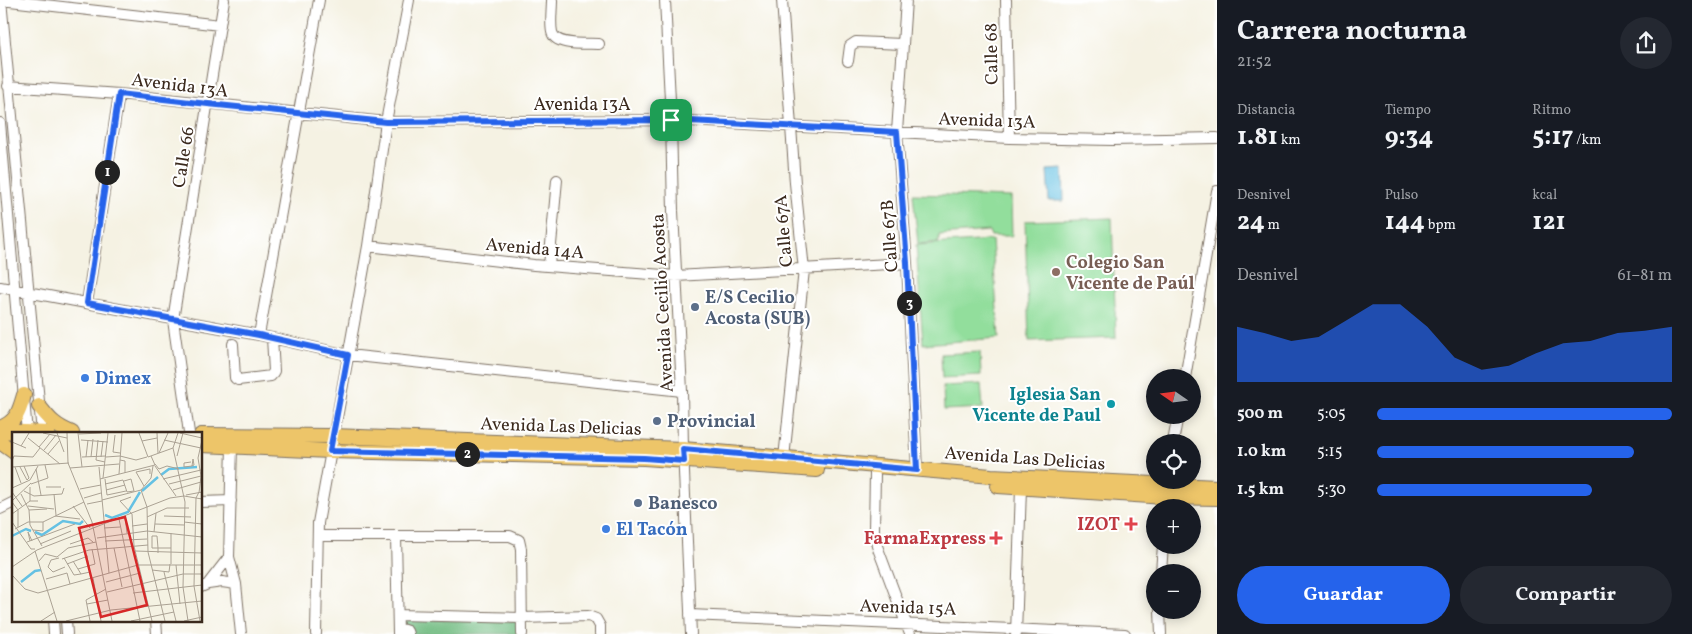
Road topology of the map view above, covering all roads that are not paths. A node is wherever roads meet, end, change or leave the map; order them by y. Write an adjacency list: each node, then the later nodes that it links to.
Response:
1 (1, 0): 10 (street); 14 (street)
2 (224, 0): 10 (street, Calle 66)
3 (319, 0): 17 (street)
4 (408, 0): 19 (street)
5 (552, 0): 11 (street)
6 (665, 0): 18 (street, Avenida Cecilio Acosta)
7 (782, 0): 21 (street, Calle 67A)
8 (906, 0): 12 (street, Calle 67B)
9 (1006, 0): 23 (street, Calle 68)
10 (220, 25): 16 (street, Calle 66)
11 (600, 44)
12 (902, 44): 13 (street); 22 (street, Calle 67B)
13 (848, 62)
14 (8, 86): 15 (street, Avenida 13A); 35 (street)
15 (119, 94): 16 (street, Avenida 13A); 36 (street)
16 (208, 104): 17 (street, Avenida 13A); 37 (street, Calle 66)
17 (299, 114): 19 (street, Avenida 13A); 38 (street)
18 (671, 120): 19 (street, Avenida 13A); 21 (street, Avenida 13A); 32 (street, Avenida Cecilio Acosta)
19 (386, 122): 27 (street)
20 (0, 123): 34 (street)
21 (790, 125): 22 (street, Avenida 13A); 31 (street, Calle 67A)
22 (897, 132): 23 (street, Avenida 13A); 29 (street, Calle 67B)
23 (1009, 138): 24 (street, Avenida 13A)
24 (1217, 138)
25 (557, 180): 30 (street)
26 (1217, 192): 28 (street)
27 (368, 246): 30 (street, Avenida 14A); 41 (street)
28 (1212, 255): 42 (street)
29 (907, 263): 31 (street, Avenida 14A); 60 (street, Calle 67B)
30 (549, 266): 32 (street, Avenida 14A)
31 (804, 270): 32 (street, Avenida 14A); 59 (street, Calle 67A)
32 (676, 276): 43 (street, Avenida Cecilio Acosta)
33 (0, 288): 34 (street)
34 (14, 289): 35 (street); 44 (street)
35 (28, 293): 36 (street); 45 (street)
36 (87, 303): 37 (street)
37 (173, 320): 38 (street); 50 (street, Calle 66)
38 (259, 335): 39 (street)
39 (272, 338): 40 (street); 41 (street)
40 (233, 344)
41 (348, 355): 43 (street); 52 (street)
42 (1187, 369)
43 (682, 391): 58 (street, Avenida Cecilio Acosta)
44 (24, 395): 46 (main road); 47 (street)
45 (39, 406): 48 (street); 49 (main road)
46 (0, 429): 47 (main road)
47 (27, 432)
48 (42, 432)
49 (70, 432)
50 (189, 432)
51 (202, 435): 52 (main road, Avenida Las Delicias)
52 (333, 436): 57 (street); 58 (main road, Avenida Las Delicias)
53 (0, 441): 56 (main road)
54 (202, 445): 55 (main road)
55 (232, 446): 57 (main road); 66 (street)
56 (12, 450)
57 (330, 451): 58 (main road); 70 (street)
58 (683, 455): 59 (main road, Avenida Las Delicias); 61 (main road); 76 (street, Avenida Cecilio Acosta)
59 (784, 458): 60 (main road, Avenida Las Delicias)
60 (917, 470): 64 (main road, Avenida Las Delicias)
61 (875, 474): 62 (main road); 79 (street)
62 (1022, 488): 64 (main road); 81 (street)
63 (1217, 488): 64 (main road, Avenida Las Delicias)
64 (1165, 492): 65 (main road)
65 (1217, 498)
66 (231, 500): 67 (street); 72 (street)
67 (202, 502)
68 (12, 503): 69 (street)
69 (0, 509)
70 (318, 536): 71 (street); 83 (street)
71 (396, 536): 75 (street); 77 (street)
72 (229, 557): 73 (street); 74 (street)
73 (236, 584): 74 (street); 82 (street)
74 (205, 586)
75 (398, 615): 77 (street); 80 (street)
76 (690, 615): 79 (street, Avenida 15A); 87 (street, Avenida Cecilio Acosta)
77 (522, 618): 85 (street); 86 (street)
78 (1160, 619): 89 (street)
79 (908, 629): 81 (street, Avenida 15A)
80 (398, 631): 84 (street)
81 (1016, 631): 88 (street, Avenida 15A)
82 (241, 634)
83 (316, 634)
84 (408, 634)
85 (522, 634)
86 (600, 634)
87 (691, 634)
88 (1125, 634)
89 (1161, 634)

